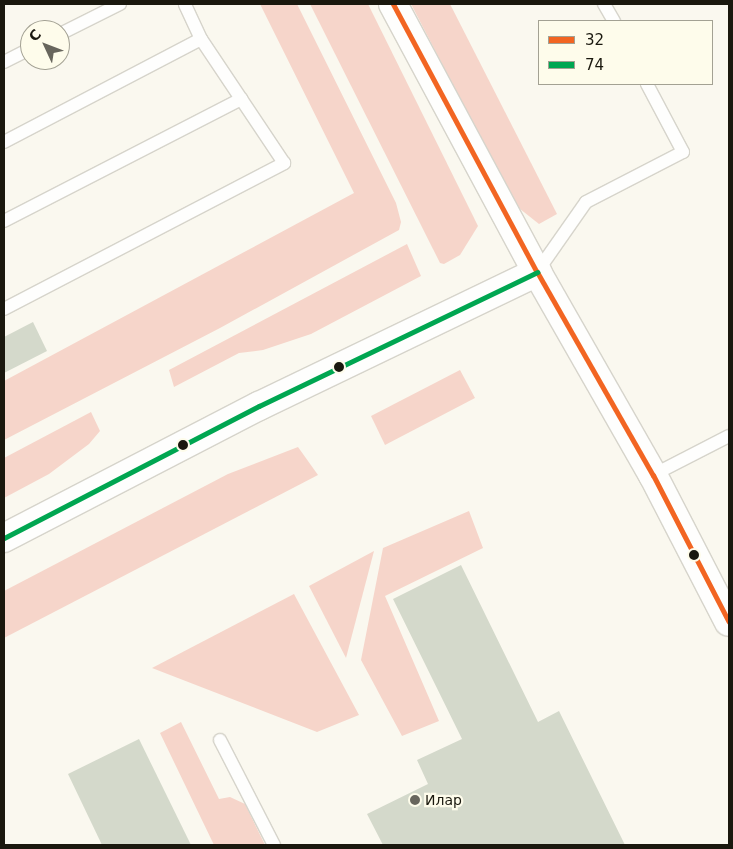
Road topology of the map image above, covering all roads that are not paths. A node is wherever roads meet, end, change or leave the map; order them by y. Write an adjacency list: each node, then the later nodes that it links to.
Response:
1 (120, 4): 6 (lane)
2 (185, 4): 7 (lane)
3 (393, 4): 14 (main road)
4 (604, 4): 5 (lane)
5 (613, 20)
6 (70, 29)
7 (202, 39): 11 (lane); 12 (lane)
8 (20, 54): 9 (lane)
9 (4, 62)
10 (648, 85): 14 (lane)
11 (241, 99): 13 (lane); 15 (lane)
12 (4, 142)
13 (4, 222)
14 (537, 272): 17 (main road); 18 (main road)
15 (4, 309)
16 (729, 436): 17 (lane)
17 (653, 475): 19 (main road)
18 (4, 538)
19 (729, 622)
20 (220, 740): 21 (lane)
21 (274, 845)

